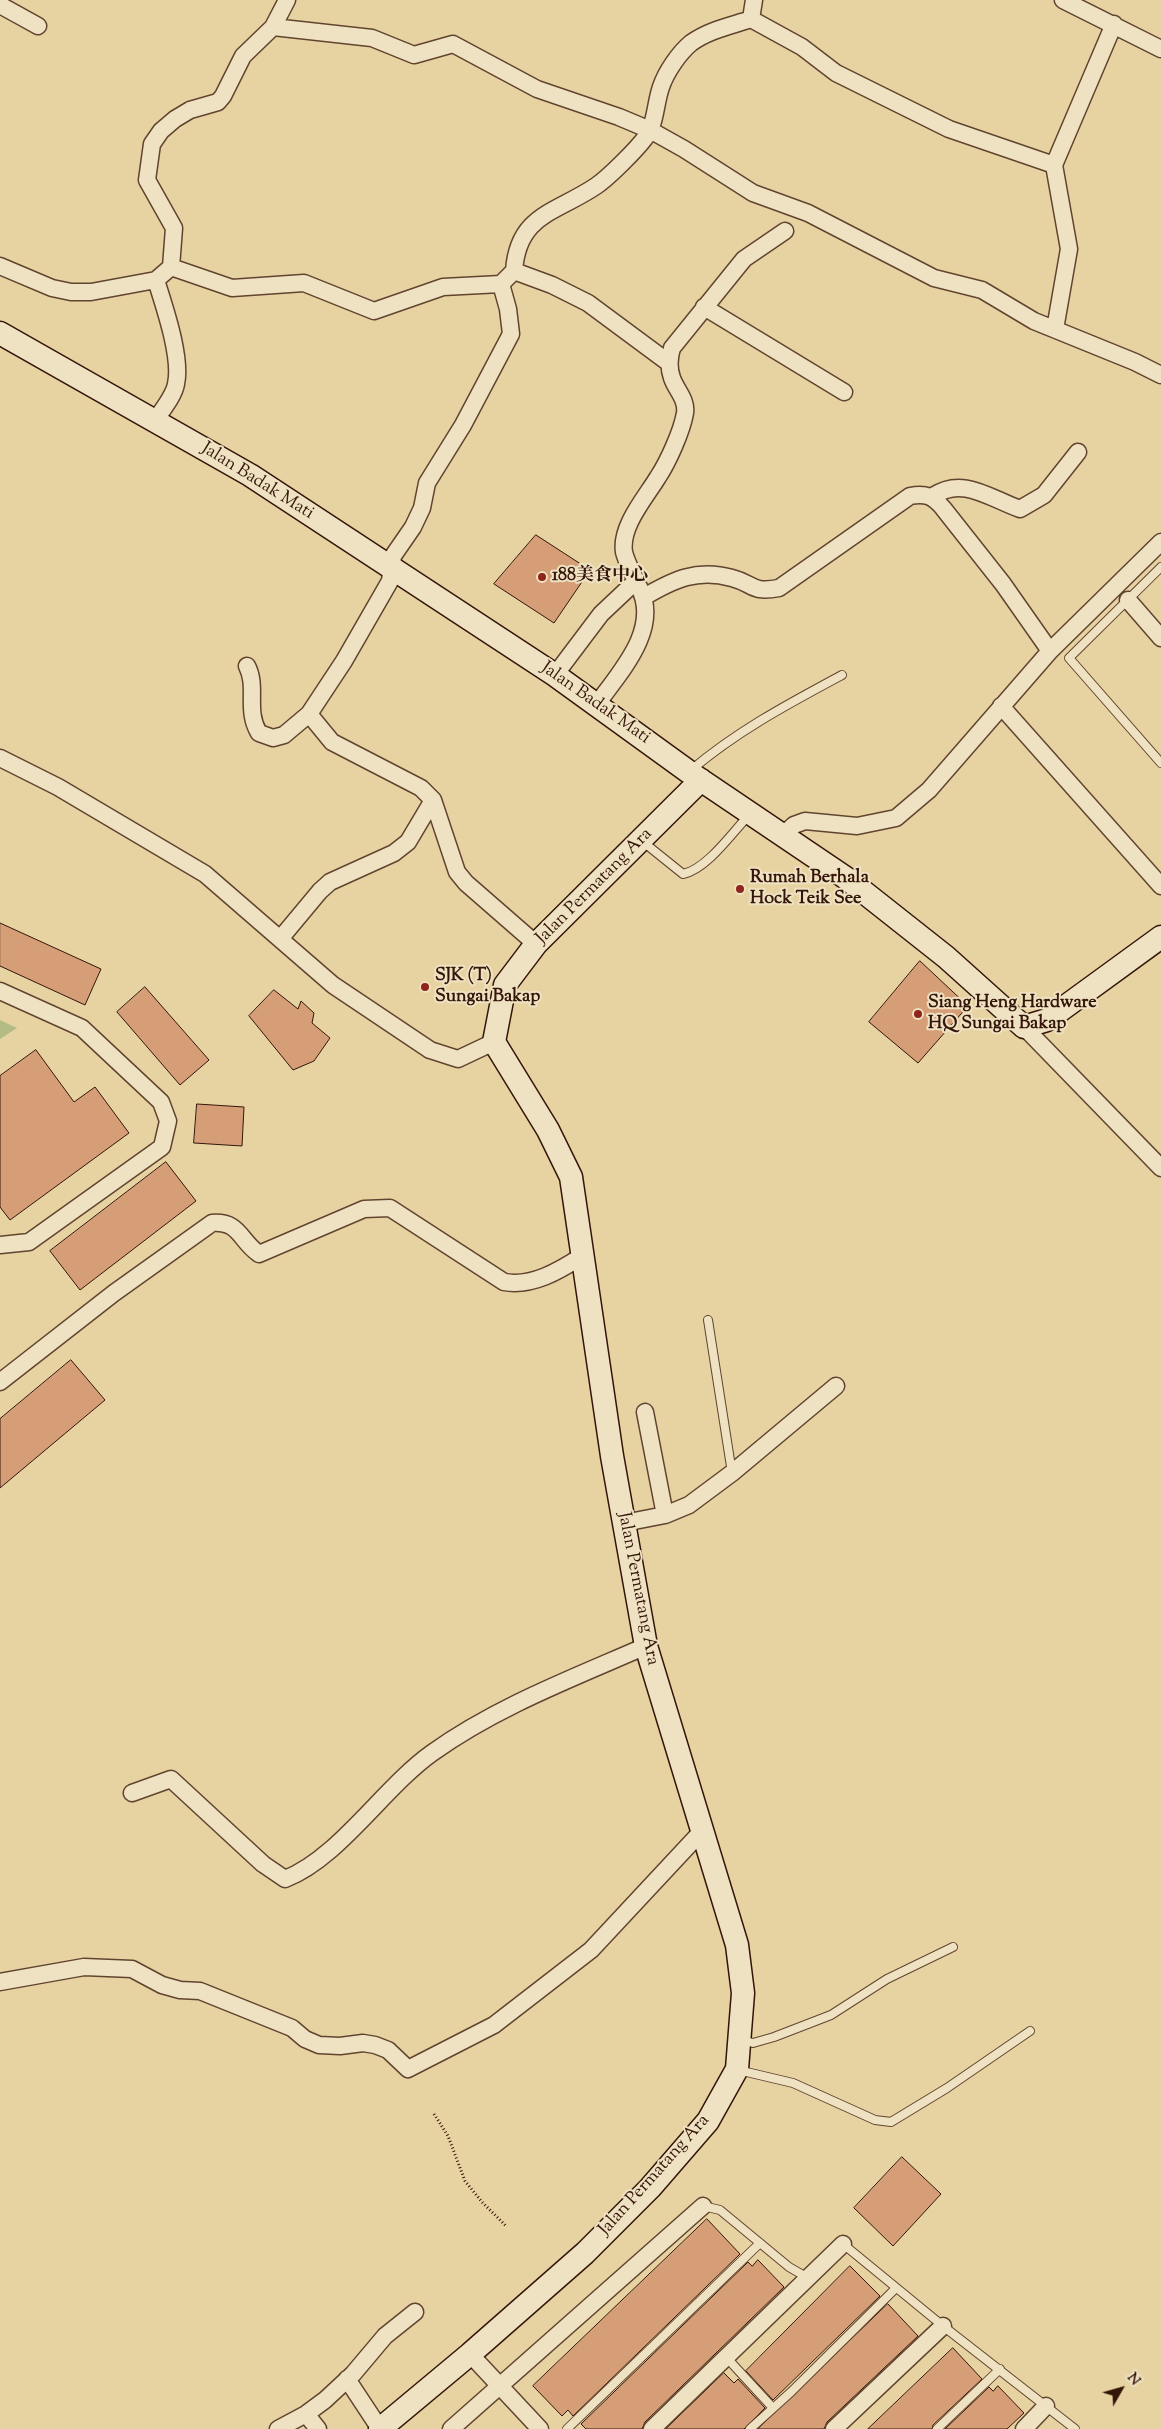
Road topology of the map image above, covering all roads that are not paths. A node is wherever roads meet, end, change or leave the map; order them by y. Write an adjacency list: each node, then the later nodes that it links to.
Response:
1 (287, 0): 8 (street)
2 (754, 0): 5 (street)
3 (1063, 0): 6 (street)
4 (0, 5): 7 (street)
5 (751, 19): 10 (street); 11 (street)
6 (1114, 24): 9 (street); 11 (street)
7 (38, 26)
8 (273, 27): 10 (street); 14 (street)
9 (1161, 49)
10 (650, 130): 15 (street); 19 (street)
11 (1054, 164): 19 (street)
12 (785, 231): 18 (street)
13 (0, 266): 16 (street)
14 (171, 267): 16 (street); 17 (street)
15 (514, 271): 17 (street); 21 (street)
16 (156, 280): 24 (street)
17 (501, 284): 29 (street)
18 (704, 307): 21 (street); 23 (street)
19 (1055, 329): 22 (street)
20 (1, 335): 24 (main road, Jalan Badak Mati)
21 (668, 363): 30 (street)
22 (1161, 375)
23 (844, 392)
24 (155, 422): 29 (main road, Jalan Badak Mati)
25 (1078, 452): 26 (street)
26 (933, 496): 31 (street); 34 (street)
27 (1161, 542): 34 (street)
28 (1161, 567): 32 (lane)
29 (392, 568): 36 (main road, Jalan Badak Mati); 40 (street)
30 (636, 581): 31 (street); 36 (street)
31 (644, 597): 38 (street)
32 (1128, 600): 33 (street); 42 (lane)
33 (1161, 638)
34 (1050, 651): 39 (street)
35 (247, 666): 40 (street)
36 (555, 675): 38 (main road, Jalan Badak Mati)
37 (842, 676): 43 (lane)
38 (597, 704): 43 (main road, Jalan Badak Mati)
39 (1001, 706): 46 (street); 48 (street)
40 (309, 714): 44 (street)
41 (0, 758): 50 (street)
42 (1161, 763)
43 (695, 776): 45 (main road, Jalan Badak Mati); 47 (main road, Jalan Permatang Ara)
44 (433, 800): 50 (street); 51 (street)
45 (751, 814): 46 (main road, Jalan Badak Mati); 47 (lane)
46 (782, 835): 53 (main road, Jalan Badak Mati)
47 (642, 841): 51 (main road, Jalan Permatang Ara)
48 (1161, 886)
49 (1161, 937): 53 (main road)
50 (280, 939): 54 (street)
51 (536, 944): 54 (main road, Jalan Permatang Ara)
52 (0, 991): 56 (street)
53 (1024, 1027): 55 (street)
54 (494, 1042): 57 (main road, Jalan Permatang Ara)
55 (1161, 1168)
56 (0, 1245)
57 (582, 1256): 59 (street); 64 (main road, Jalan Permatang Ara)
58 (708, 1320): 62 (lane)
59 (0, 1382)
60 (836, 1386): 62 (street)
61 (645, 1412): 63 (street)
62 (732, 1473): 63 (street)
63 (665, 1515): 64 (street)
64 (624, 1523): 65 (main road, Jalan Permatang Ara)
65 (646, 1646): 66 (street); 67 (main road, Jalan Permatang Ara)
66 (132, 1792)
67 (702, 1831): 69 (street); 71 (main road, Jalan Permatang Ara)
68 (954, 1947): 71 (lane)
69 (0, 1982)
70 (1030, 2031): 72 (lane)
71 (740, 2039): 72 (main road, Jalan Permatang Ara)
72 (736, 2069): 80 (main road, Jalan Permatang Ara)
73 (703, 2206): 74 (lane); 84 (street)
74 (760, 2243): 76 (lane); 93 (lane)
75 (843, 2244): 76 (street); 77 (lane)
76 (808, 2278): 81 (street)
77 (896, 2288): 79 (lane); 86 (lane)
78 (415, 2312): 83 (street)
79 (943, 2326): 82 (lane); 96 (street)
80 (470, 2354): 84 (street); 90 (main road, Jalan Permatang Ara)
81 (726, 2357): 86 (lane); 94 (street)
82 (1000, 2370): 85 (lane); 97 (lane)
83 (348, 2379): 87 (street); 90 (street)
84 (500, 2386): 91 (street); 92 (street)
85 (1046, 2406): 98 (street); 99 (lane)
86 (773, 2408): 95 (lane)
87 (306, 2414): 88 (street); 89 (street)
88 (278, 2429)
89 (318, 2429)
90 (380, 2429)
91 (451, 2429)
92 (540, 2429)
93 (567, 2429)
94 (652, 2429)
95 (750, 2429)
96 (834, 2429)
97 (937, 2429)
98 (1024, 2429)
99 (1075, 2429)

